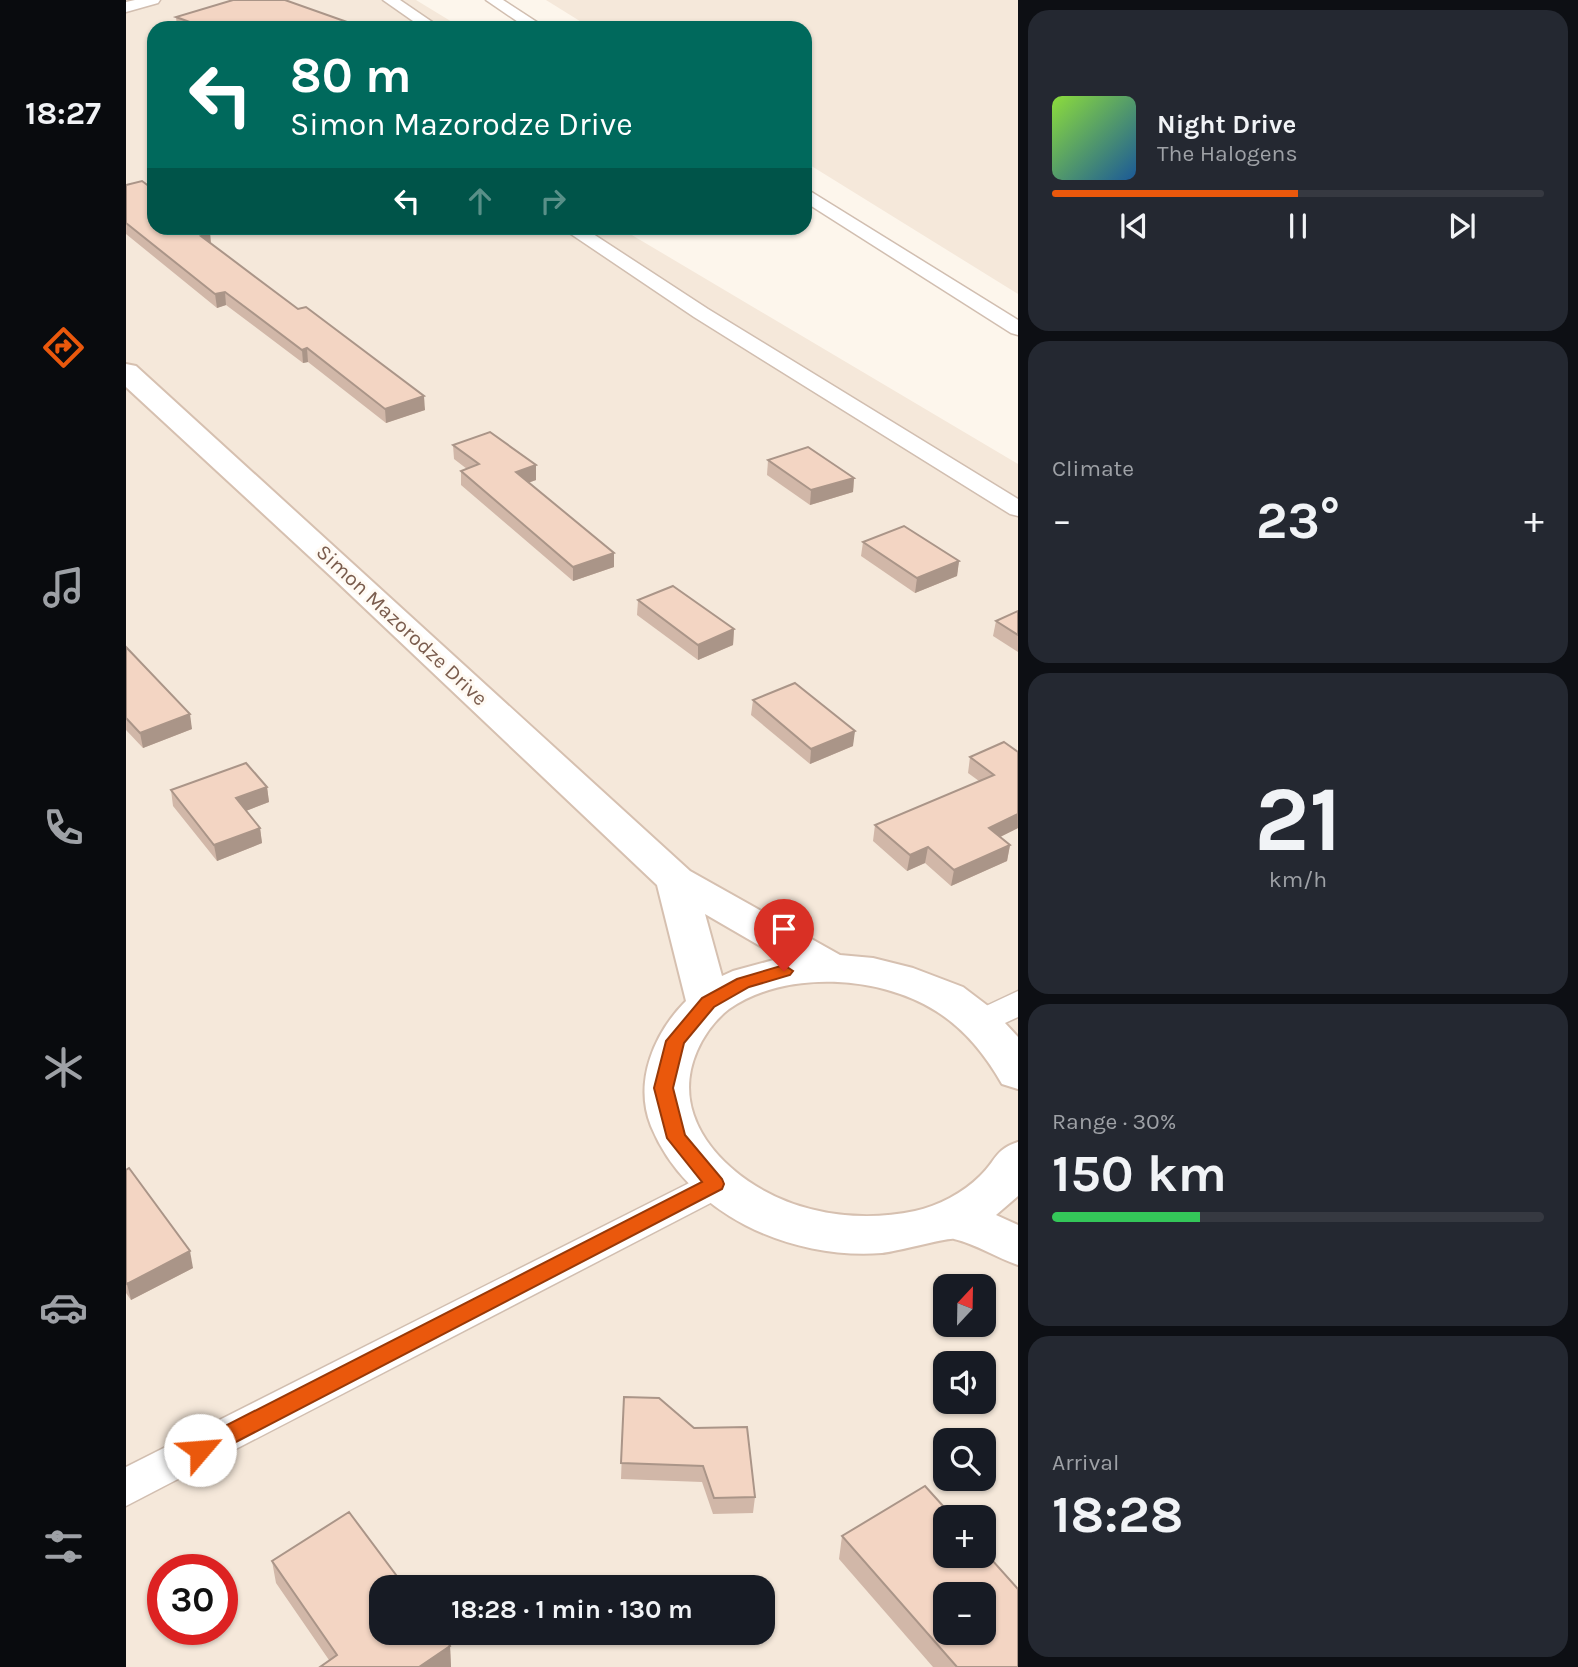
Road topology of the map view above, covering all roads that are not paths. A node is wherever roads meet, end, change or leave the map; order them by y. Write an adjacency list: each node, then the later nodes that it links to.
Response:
1 (153, 0): 4 (street)
2 (390, 0): 5 (street)
3 (492, 0): 6 (street)
4 (126, 7)
5 (422, 21)
6 (526, 21)
7 (812, 198): 9 (street)
8 (583, 235): 11 (street)
9 (1018, 329)
10 (126, 372): 12 (street, Simon Mazorodze Drive)
11 (1018, 509)
12 (676, 880): 13 (street, Simon Mazorodze Drive); 14 (street)
13 (828, 967): 14 (street, Simon Mazorodze Drive); 15 (street, Simon Mazorodze Drive)
14 (708, 1003): 18 (street, Simon Mazorodze Drive)
15 (1000, 1012): 16 (street, Simon Mazorodze Drive)
16 (1018, 1073)
17 (1018, 1160): 19 (street, Simon Mazorodze Drive)
18 (715, 1184): 19 (street, Simon Mazorodze Drive); 21 (street)
19 (954, 1218): 20 (street)
20 (1018, 1246)
21 (126, 1488)

